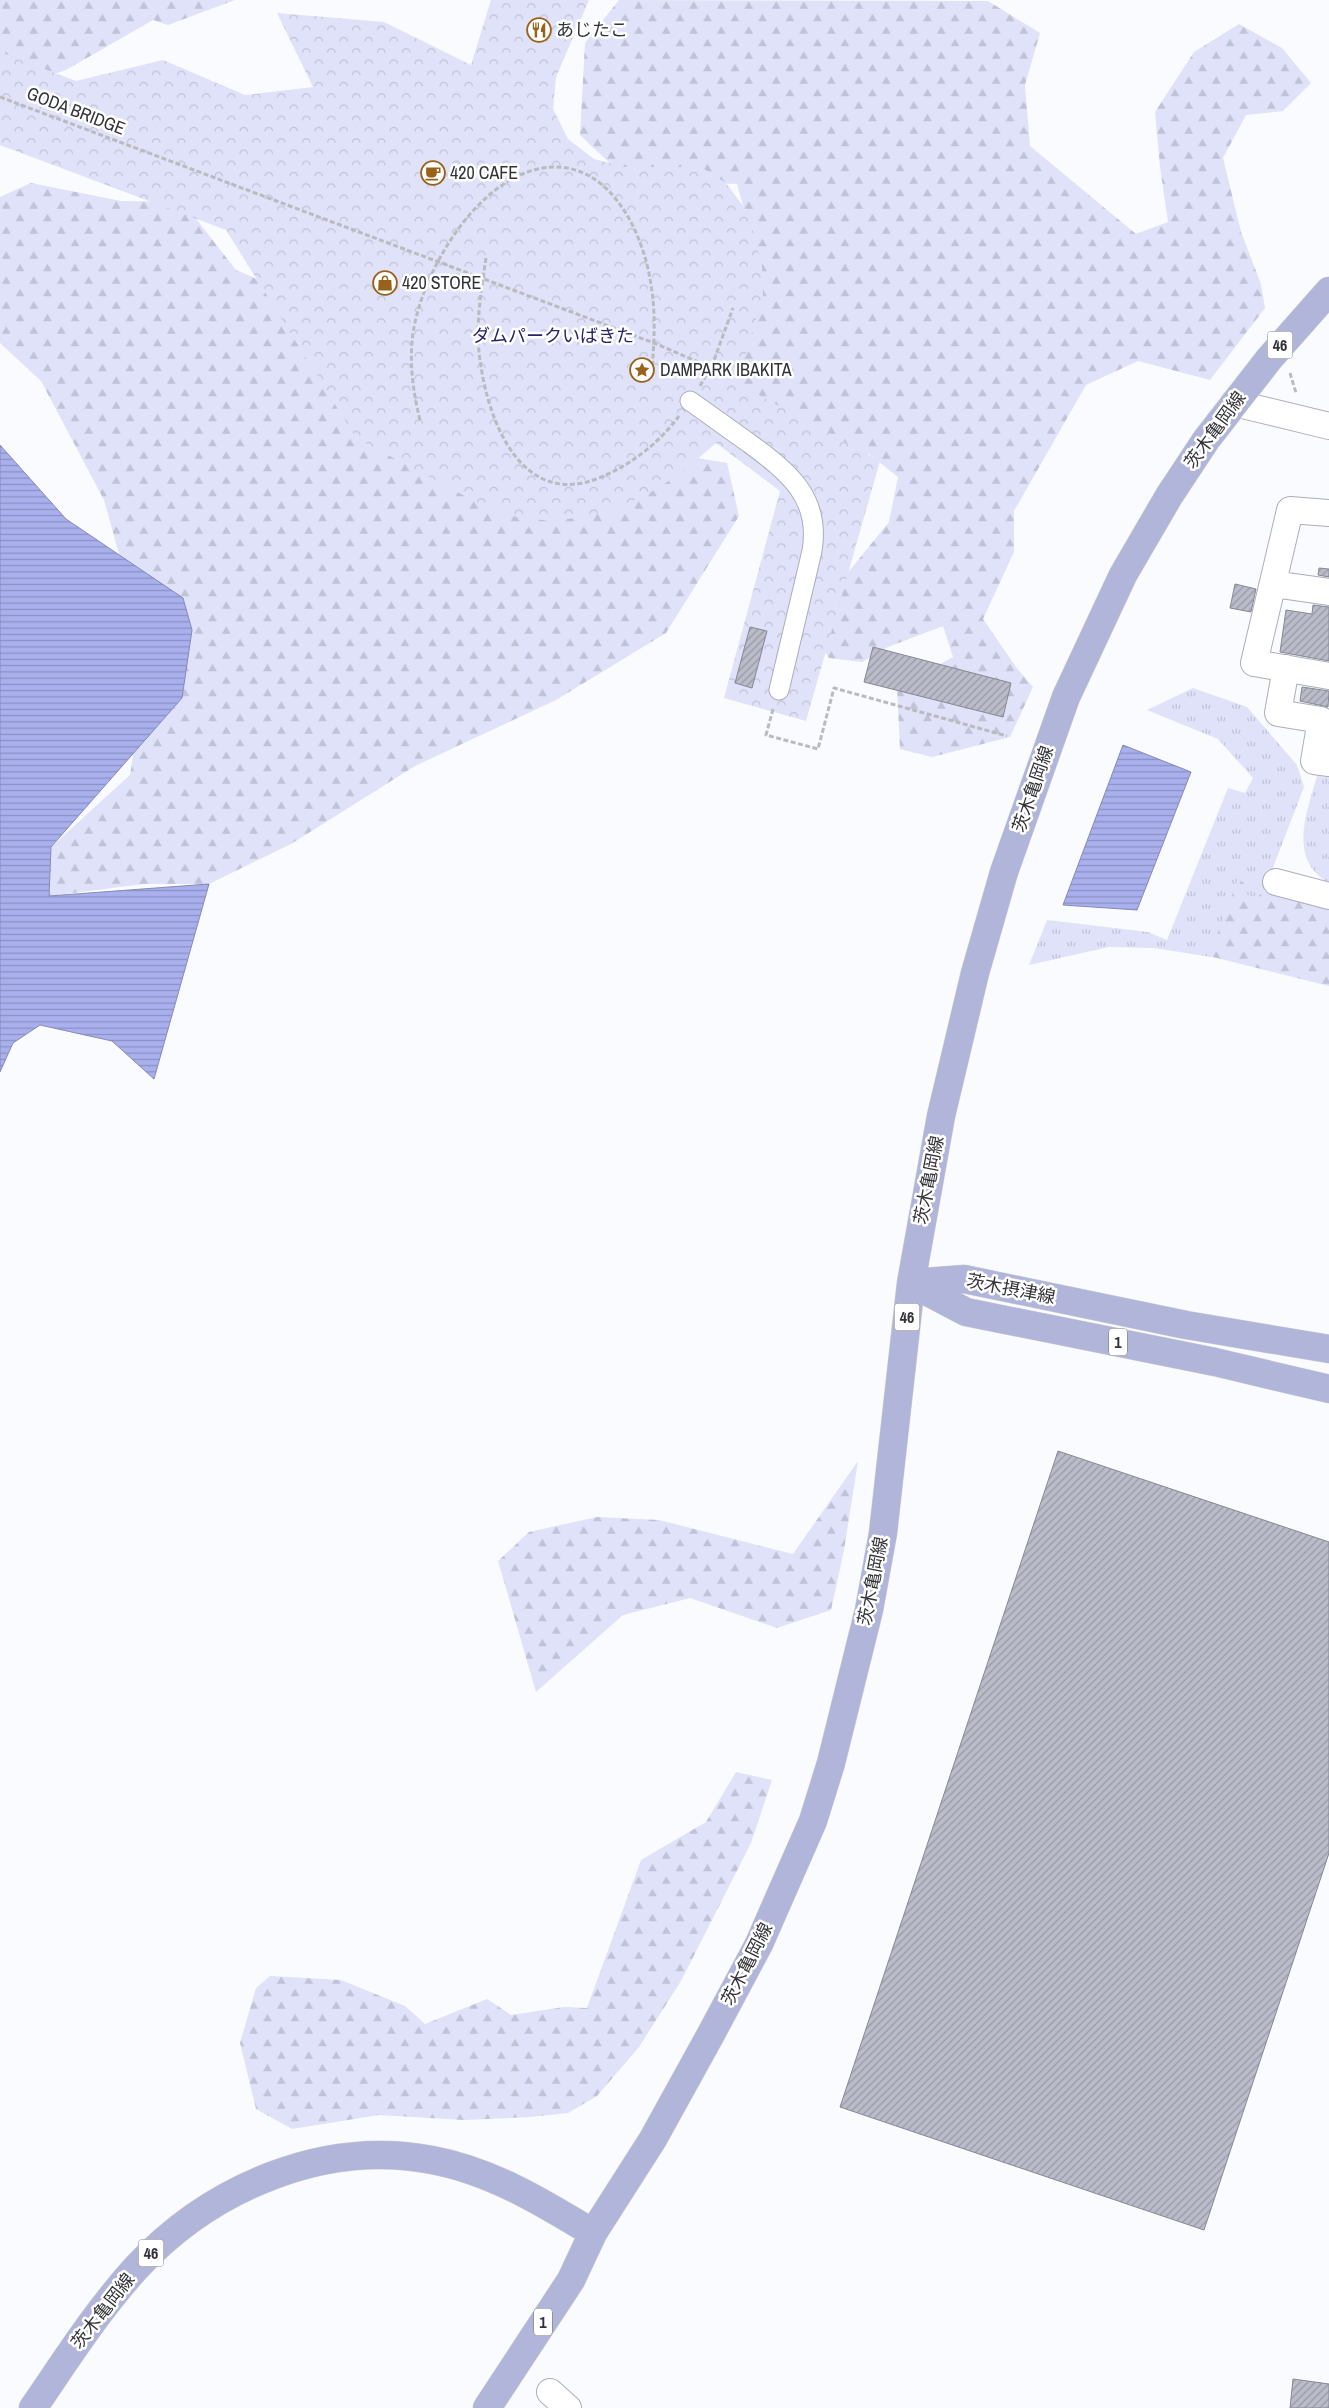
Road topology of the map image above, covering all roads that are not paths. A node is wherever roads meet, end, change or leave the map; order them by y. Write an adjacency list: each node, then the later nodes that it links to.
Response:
1 (1329, 290): 3 (main road, 茨木亀岡線 / 46)
2 (690, 401): 10 (street)
3 (1234, 403): 4 (street); 14 (main road, 茨木亀岡線 / 46)
4 (1329, 426)
5 (1329, 513): 6 (street)
6 (1273, 584): 7 (street); 8 (street)
7 (1329, 592)
8 (1286, 668): 9 (street); 11 (street)
9 (1329, 676)
10 (778, 690)
11 (1329, 764)
12 (1285, 890): 13 (street)
13 (1329, 896)
14 (911, 1283): 15 (main road, 茨木摂津線 / 1); 16 (main road, 茨木摂津線 / 1); 17 (main road, 茨木亀岡線 / 46)
15 (1329, 1348)
16 (1329, 1389)
17 (593, 2232): 18 (main road, 茨木亀岡線 / 46); 19 (main road, 1)
18 (33, 2408)
19 (487, 2408)

